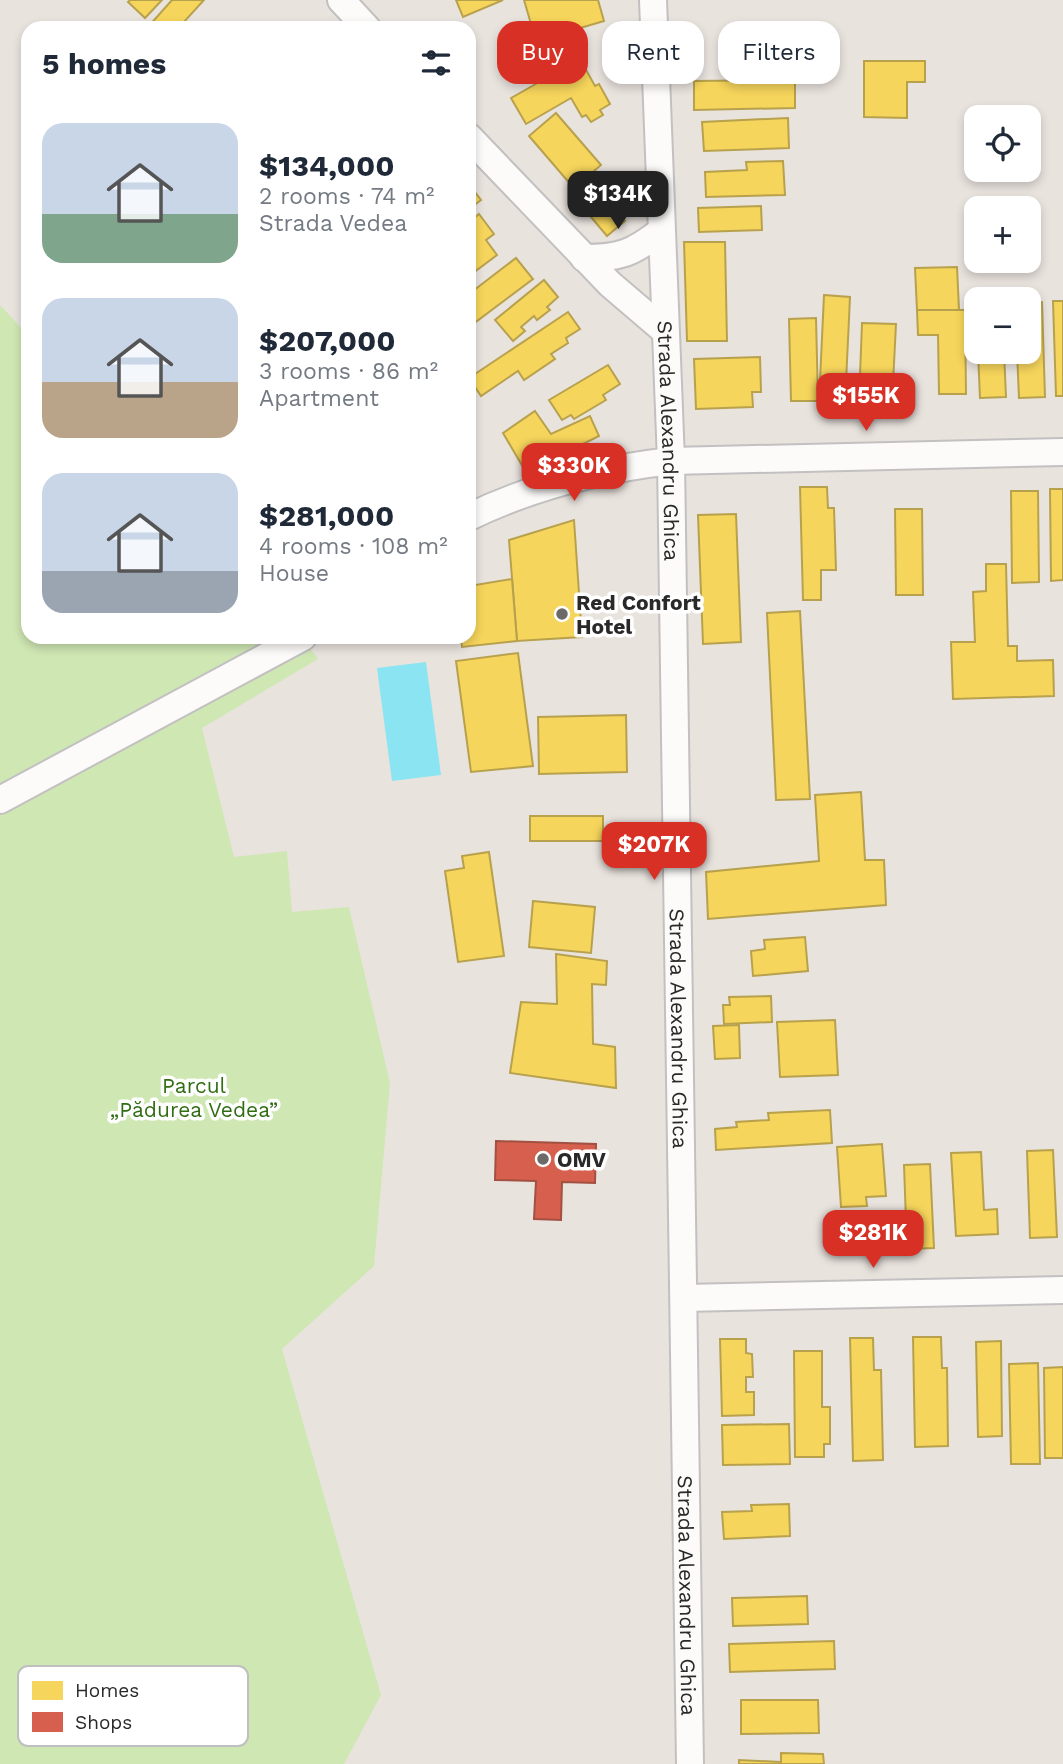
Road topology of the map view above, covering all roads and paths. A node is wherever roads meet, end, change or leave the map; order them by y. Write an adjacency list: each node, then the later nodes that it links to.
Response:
1 (341, 0): 3 (street)
2 (653, 0): 5 (street, Strada Alexandru Ghica)
3 (360, 21)
4 (476, 144): 6 (street)
5 (661, 231): 6 (street); 7 (street, Strada Alexandru Ghica)
6 (584, 258): 7 (street)
7 (664, 331): 9 (street, Strada Alexandru Ghica)
8 (1063, 452): 9 (street)
9 (671, 461): 10 (street); 14 (street, Strada Alexandru Ghica)
10 (476, 514)
11 (290, 644): 12 (street)
12 (0, 800)
13 (1063, 1290): 14 (street)
14 (684, 1298): 15 (street, Strada Alexandru Ghica)
15 (690, 1764)

